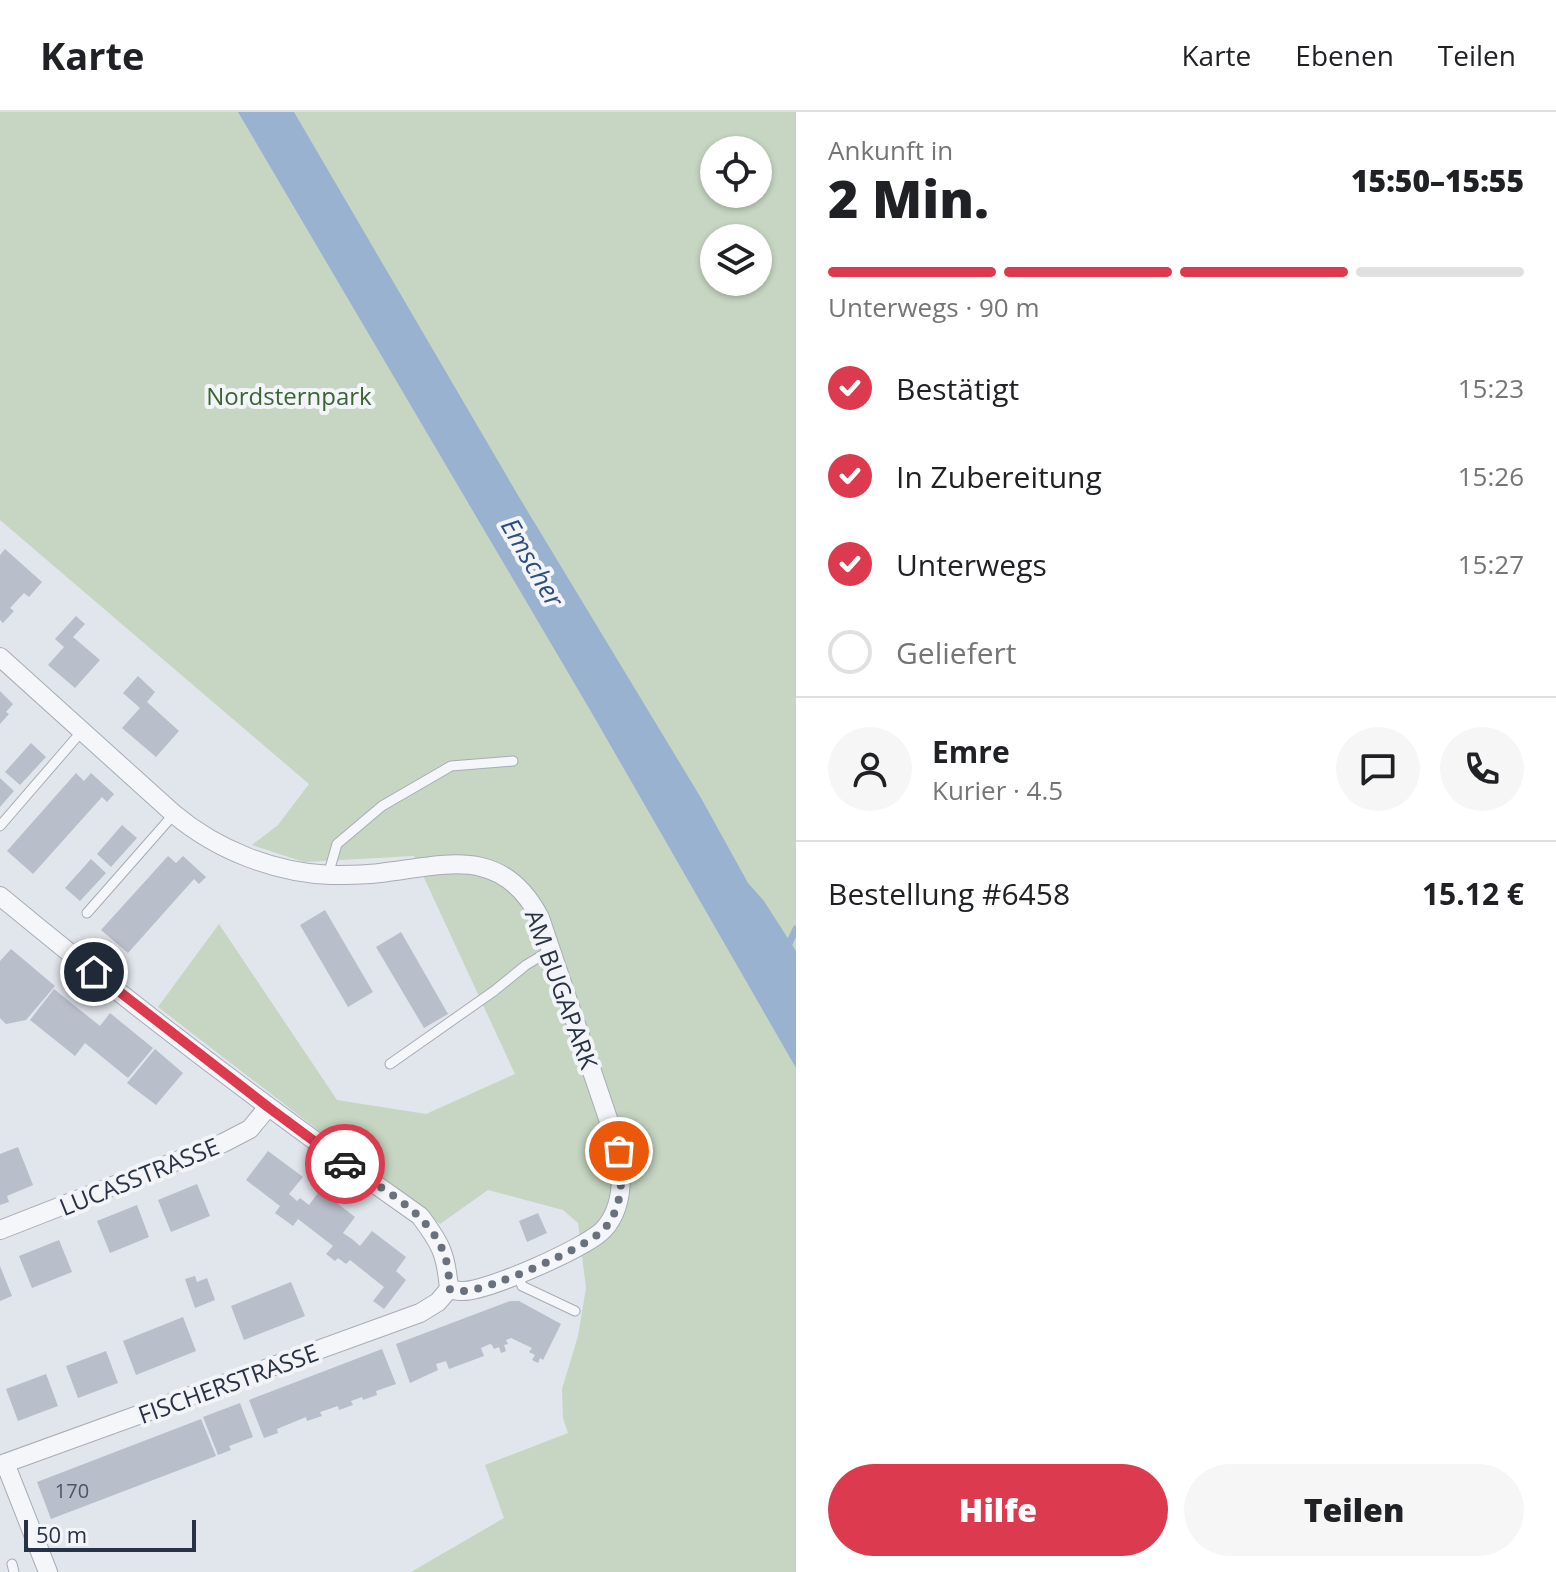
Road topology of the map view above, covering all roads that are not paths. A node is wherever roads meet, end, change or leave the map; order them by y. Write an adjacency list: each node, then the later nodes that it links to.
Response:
1 (0, 657): 2 (street, AM BUGAPARK)
2 (82, 731): 4 (street, AM BUGAPARK); 5 (lane)
3 (513, 761): 6 (lane)
4 (174, 814): 6 (street, AM BUGAPARK); 8 (lane)
5 (0, 826)
6 (328, 875): 9 (street, AM BUGAPARK)
7 (0, 896): 11 (street)
8 (87, 913)
9 (551, 950): 10 (lane); 13 (street, AM BUGAPARK)
10 (390, 1064)
11 (268, 1107): 12 (street, LUCASSTRASSE); 14 (street)
12 (0, 1230)
13 (519, 1276): 14 (street, AM BUGAPARK); 15 (lane)
14 (449, 1289): 16 (street, FISCHERSTRASSE)
15 (575, 1311)
16 (2, 1464): 17 (street)
17 (48, 1572)

